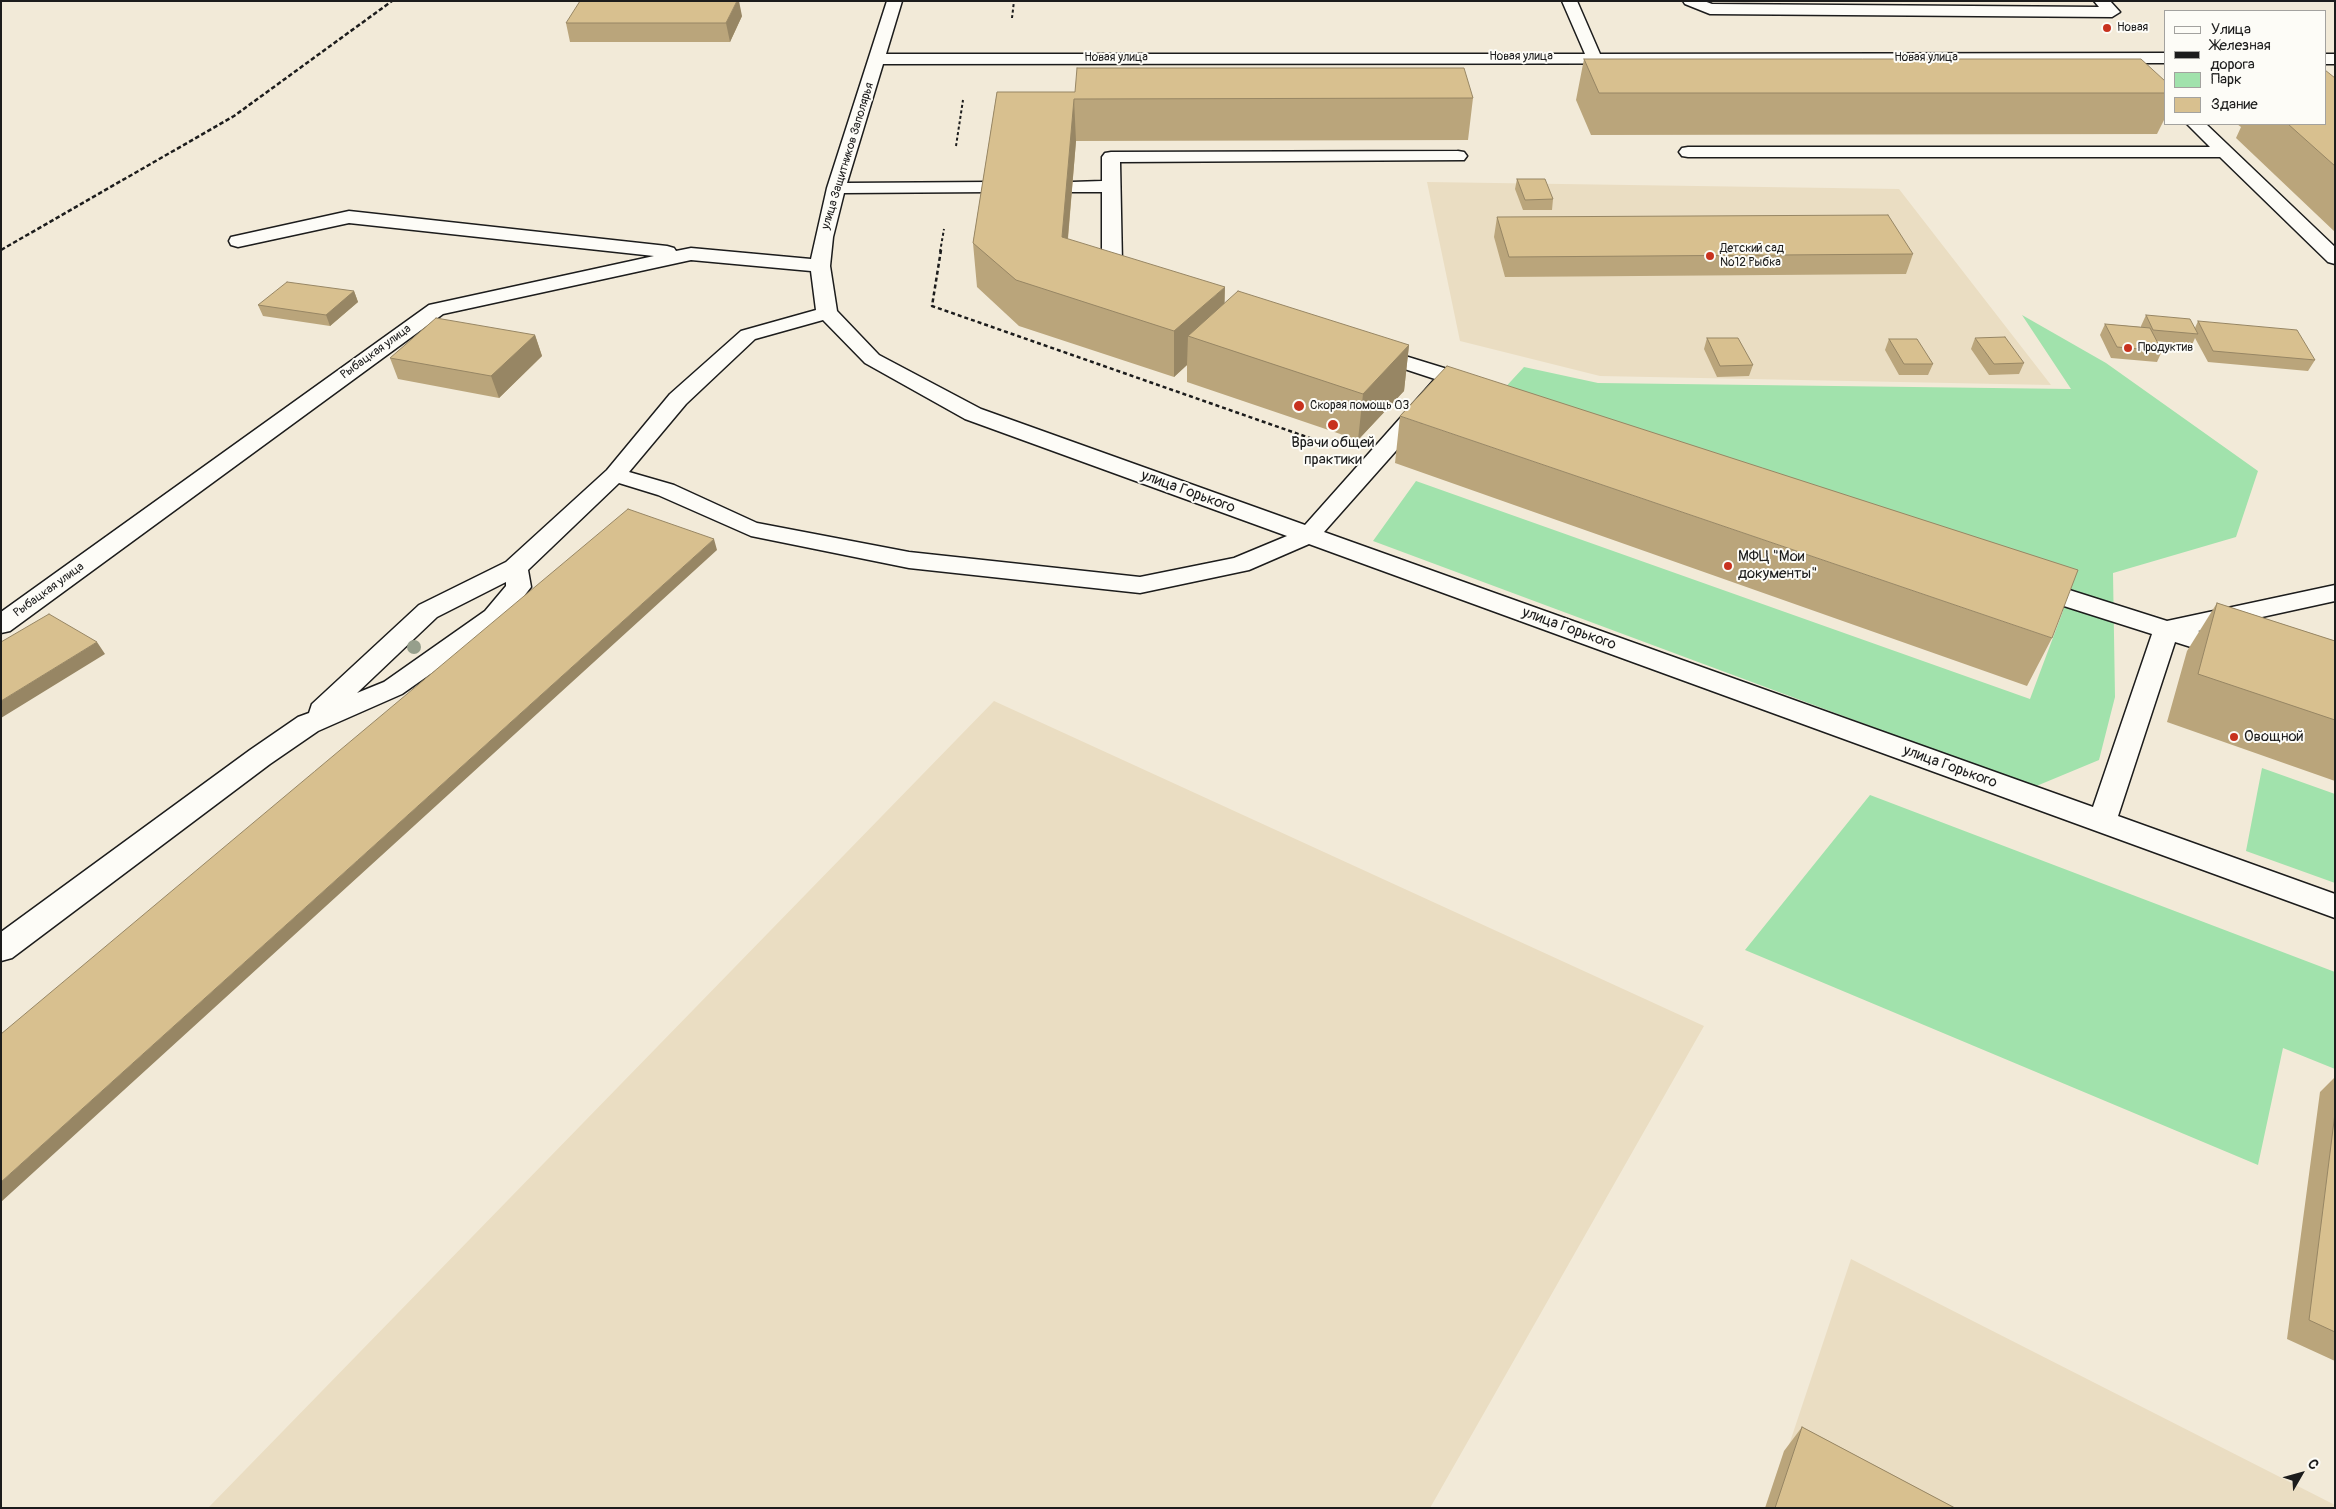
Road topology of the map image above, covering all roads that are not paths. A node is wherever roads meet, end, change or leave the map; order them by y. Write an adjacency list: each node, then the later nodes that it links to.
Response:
1 (895, 1): 6 (street, улица Защитников Заполярья)
2 (1570, 1): 5 (street)
3 (1690, 1): 4 (street)
4 (2101, 1)
5 (1594, 57): 6 (street, Новая улица); 7 (street, Новая улица)
6 (878, 58): 17 (street, улица Защитников Заполярья)
7 (2129, 58): 8 (street, Новая улица); 9 (street)
8 (2164, 58)
9 (2146, 75)
10 (2197, 125): 12 (street)
11 (1688, 152): 12 (street)
12 (2225, 152): 20 (street)
13 (1458, 156): 15 (street)
14 (1072, 186): 15 (street)
15 (1110, 186): 22 (street)
16 (991, 187): 17 (street)
17 (836, 188): 21 (street, улица Защитников Заполярья)
18 (238, 241): 19 (street)
19 (691, 254): 21 (street, Рыбацкая улица); 30 (street, Рыбацкая улица)
20 (2335, 258)
21 (820, 266): 23 (street, улица Защитников Заполярья)
22 (1149, 279)
23 (827, 313): 25 (street); 26 (street, улица Горького)
24 (1355, 346): 26 (street)
25 (616, 475): 26 (street); 27 (street)
26 (1309, 535): 34 (street, улица Горького)
27 (515, 568): 33 (street); 33 (street)
28 (2013, 582): 31 (street)
29 (2335, 593): 31 (street)
30 (1, 625)
31 (2166, 630): 32 (street); 34 (street)
32 (2250, 657)
33 (308, 724): 36 (street)
34 (2102, 822): 35 (street, улица Горького)
35 (2335, 906)
36 (1, 949)

